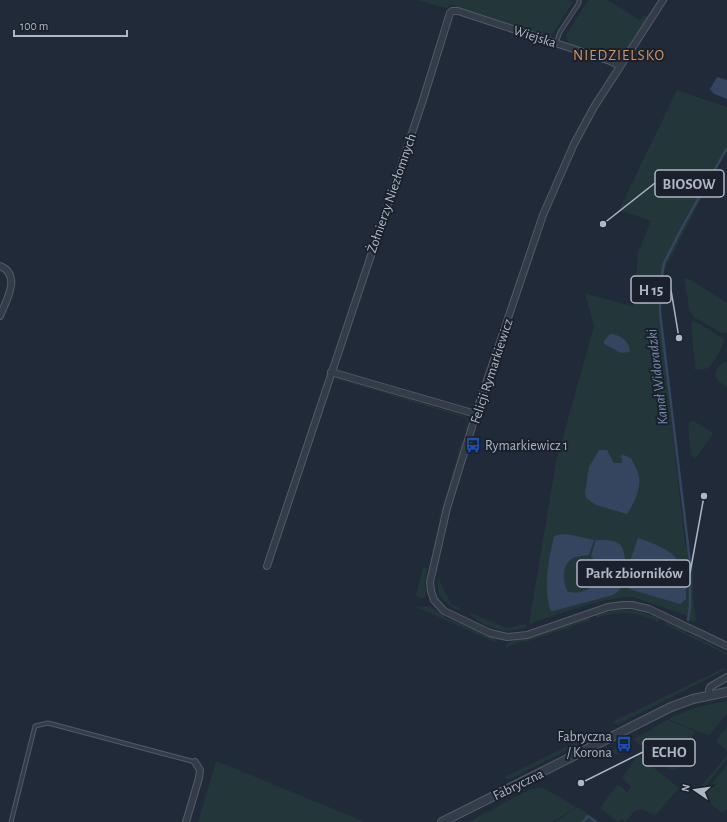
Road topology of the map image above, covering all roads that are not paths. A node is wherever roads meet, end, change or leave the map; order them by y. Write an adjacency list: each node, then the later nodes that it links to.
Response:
1 (579, 0): 4 (lane)
2 (663, 0): 5 (street, Felicji Rymarkiewicz)
3 (450, 13): 4 (street, Wiejska); 8 (street, Żołnierzy Niezłomnych)
4 (556, 43): 5 (street, Wiejska)
5 (620, 66): 9 (street, Felicji Rymarkiewicz)
6 (0, 266): 7 (street)
7 (0, 316)
8 (331, 372): 9 (street); 10 (street, Żołnierzy Niezłomnych)
9 (476, 414): 11 (street, Felicji Rymarkiewicz)
10 (267, 566)
11 (727, 646)
12 (727, 677): 14 (street)
13 (727, 692): 14 (street, Fabryczna)
14 (710, 695): 18 (street, Fabryczna)
15 (195, 762): 16 (lane); 17 (street)
16 (11, 822)
17 (186, 822)
18 (442, 822)

